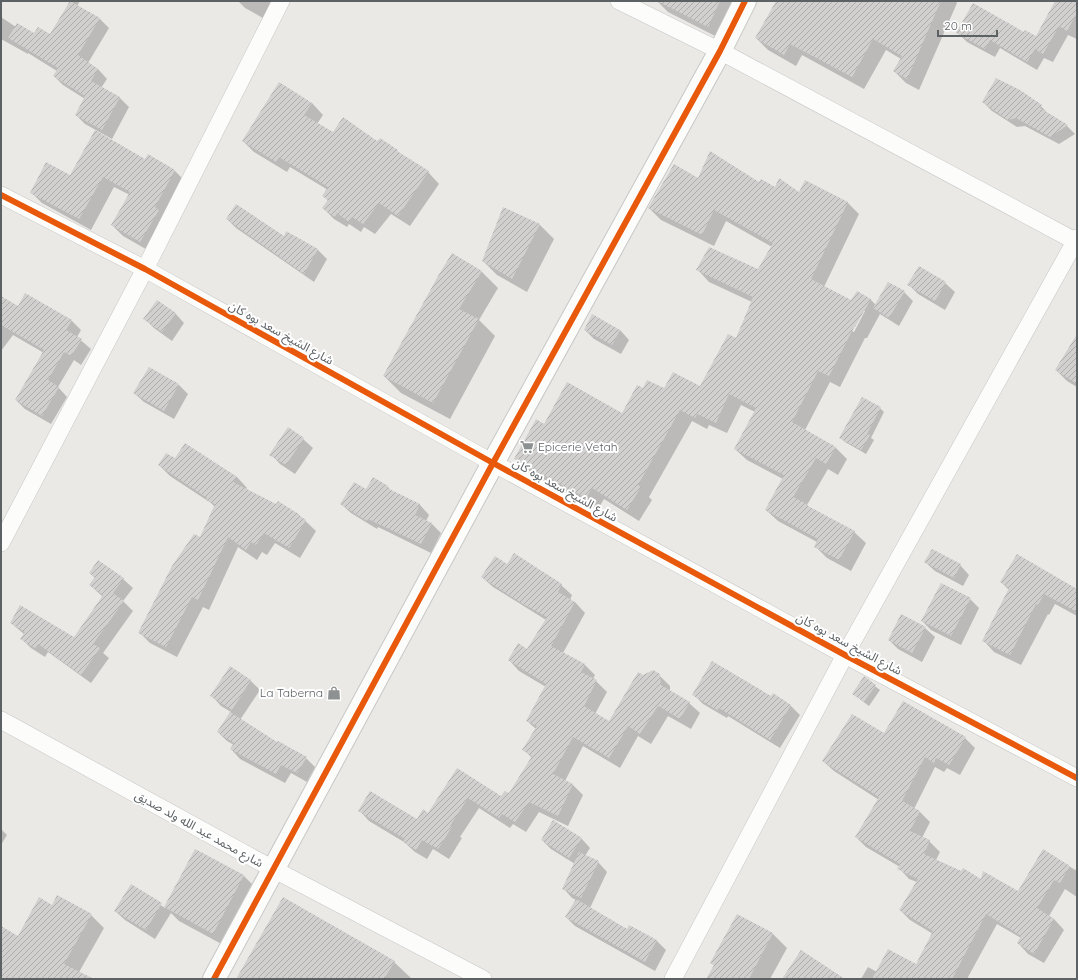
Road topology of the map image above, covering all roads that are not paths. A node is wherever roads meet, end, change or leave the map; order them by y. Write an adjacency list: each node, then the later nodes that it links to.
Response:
1 (281, 1): 7 (street)
2 (619, 1): 4 (street)
3 (745, 1): 4 (street)
4 (720, 51): 6 (street); 8 (street)
5 (1, 195): 7 (street, شارع الشيخ سعد بوه كان)
6 (1076, 240): 10 (street)
7 (145, 269): 8 (street, شارع الشيخ سعد بوه كان); 9 (street)
8 (493, 463): 10 (street, شارع الشيخ سعد بوه كان); 13 (street)
9 (1, 543)
10 (845, 655): 12 (street, شارع الشيخ سعد بوه كان); 16 (street)
11 (1, 720): 13 (street, شارع محمد عبد الله ولد صديق)
12 (1077, 778)
13 (273, 869): 14 (street); 15 (street, شارع محمد عبد الله ولد صديق)
14 (214, 979)
15 (483, 979)
16 (673, 979)

